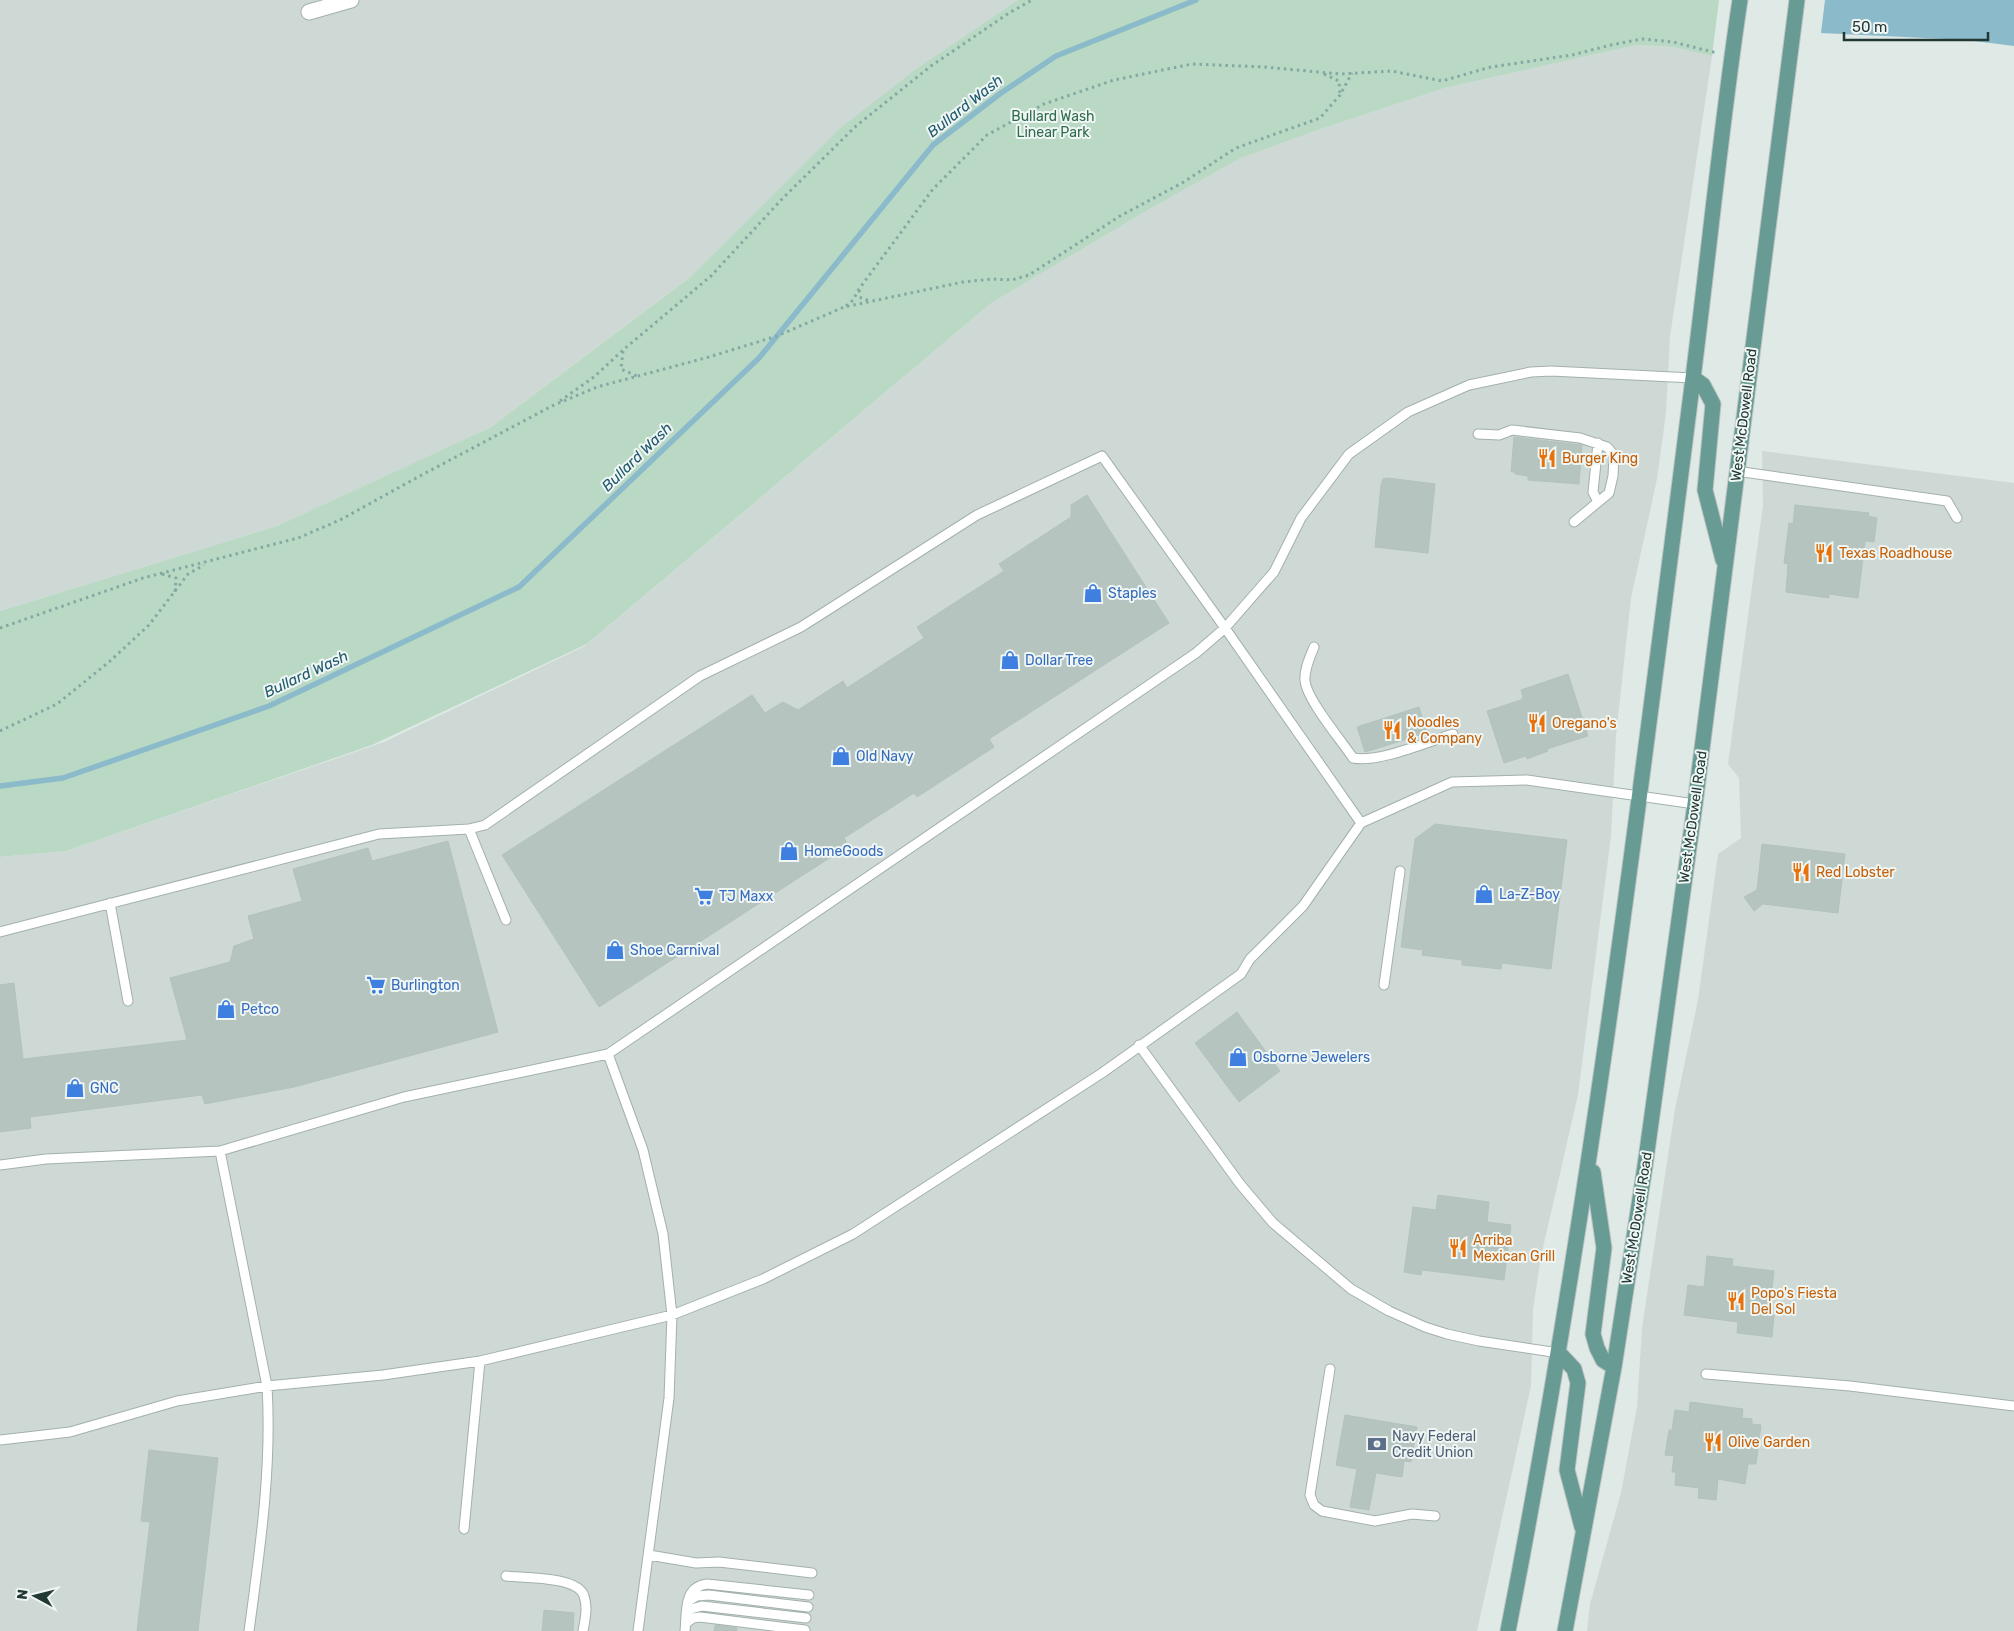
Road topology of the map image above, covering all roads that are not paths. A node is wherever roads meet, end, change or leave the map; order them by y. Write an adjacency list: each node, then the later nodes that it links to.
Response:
1 (351, 0): 4 (street)
2 (1740, 0): 5 (main road)
3 (1797, 1): 8 (main road, West McDowell Road)
4 (309, 12)
5 (1693, 378): 12 (main road); 13 (lane); 16 (main road)
6 (1478, 434): 7 (lane)
7 (1598, 443): 9 (lane); 9 (lane)
8 (1736, 471): 10 (lane); 12 (main road, West McDowell Road)
9 (1598, 502): 11 (lane)
10 (1958, 518)
11 (1574, 522)
12 (1725, 569): 17 (main road, West McDowell Road)
13 (1225, 628): 18 (lane); 19 (lane); 27 (lane)
14 (1314, 647): 15 (lane)
15 (1453, 734)
16 (1639, 795): 17 (lane); 18 (lane); 29 (main road)
17 (1695, 804): 34 (main road, West McDowell Road)
18 (1361, 823): 26 (lane)
19 (469, 829): 21 (lane); 22 (lane)
20 (1400, 871): 24 (lane)
21 (110, 903): 23 (lane); 25 (lane)
22 (506, 920)
23 (0, 932)
24 (1384, 985)
25 (128, 1001)
26 (1139, 1045): 31 (lane); 32 (lane)
27 (608, 1054): 28 (lane); 31 (lane)
28 (220, 1151): 30 (lane); 37 (lane)
29 (1590, 1156): 32 (main road); 34 (main road)
30 (0, 1165)
31 (672, 1315): 33 (lane); 43 (lane)
32 (1559, 1353): 42 (main road); 56 (main road)
33 (480, 1361): 37 (lane); 41 (lane)
34 (1614, 1367): 42 (main road, West McDowell Road)
35 (1330, 1369): 40 (lane)
36 (1706, 1374): 38 (lane)
37 (267, 1386): 39 (lane); 53 (lane)
38 (2014, 1406)
39 (0, 1440)
40 (1435, 1516)
41 (464, 1529)
42 (1583, 1534): 57 (main road, West McDowell Road)
43 (649, 1555): 44 (lane); 55 (lane)
44 (812, 1573)
45 (506, 1576): 54 (lane)
46 (809, 1595): 47 (lane)
47 (688, 1602): 48 (lane); 49 (lane)
48 (808, 1607)
49 (687, 1612): 50 (lane); 51 (lane)
50 (806, 1618)
51 (685, 1627): 52 (lane)
52 (805, 1630)
53 (249, 1631)
54 (583, 1631)
55 (638, 1631)
56 (1508, 1631)
57 (1565, 1631)

